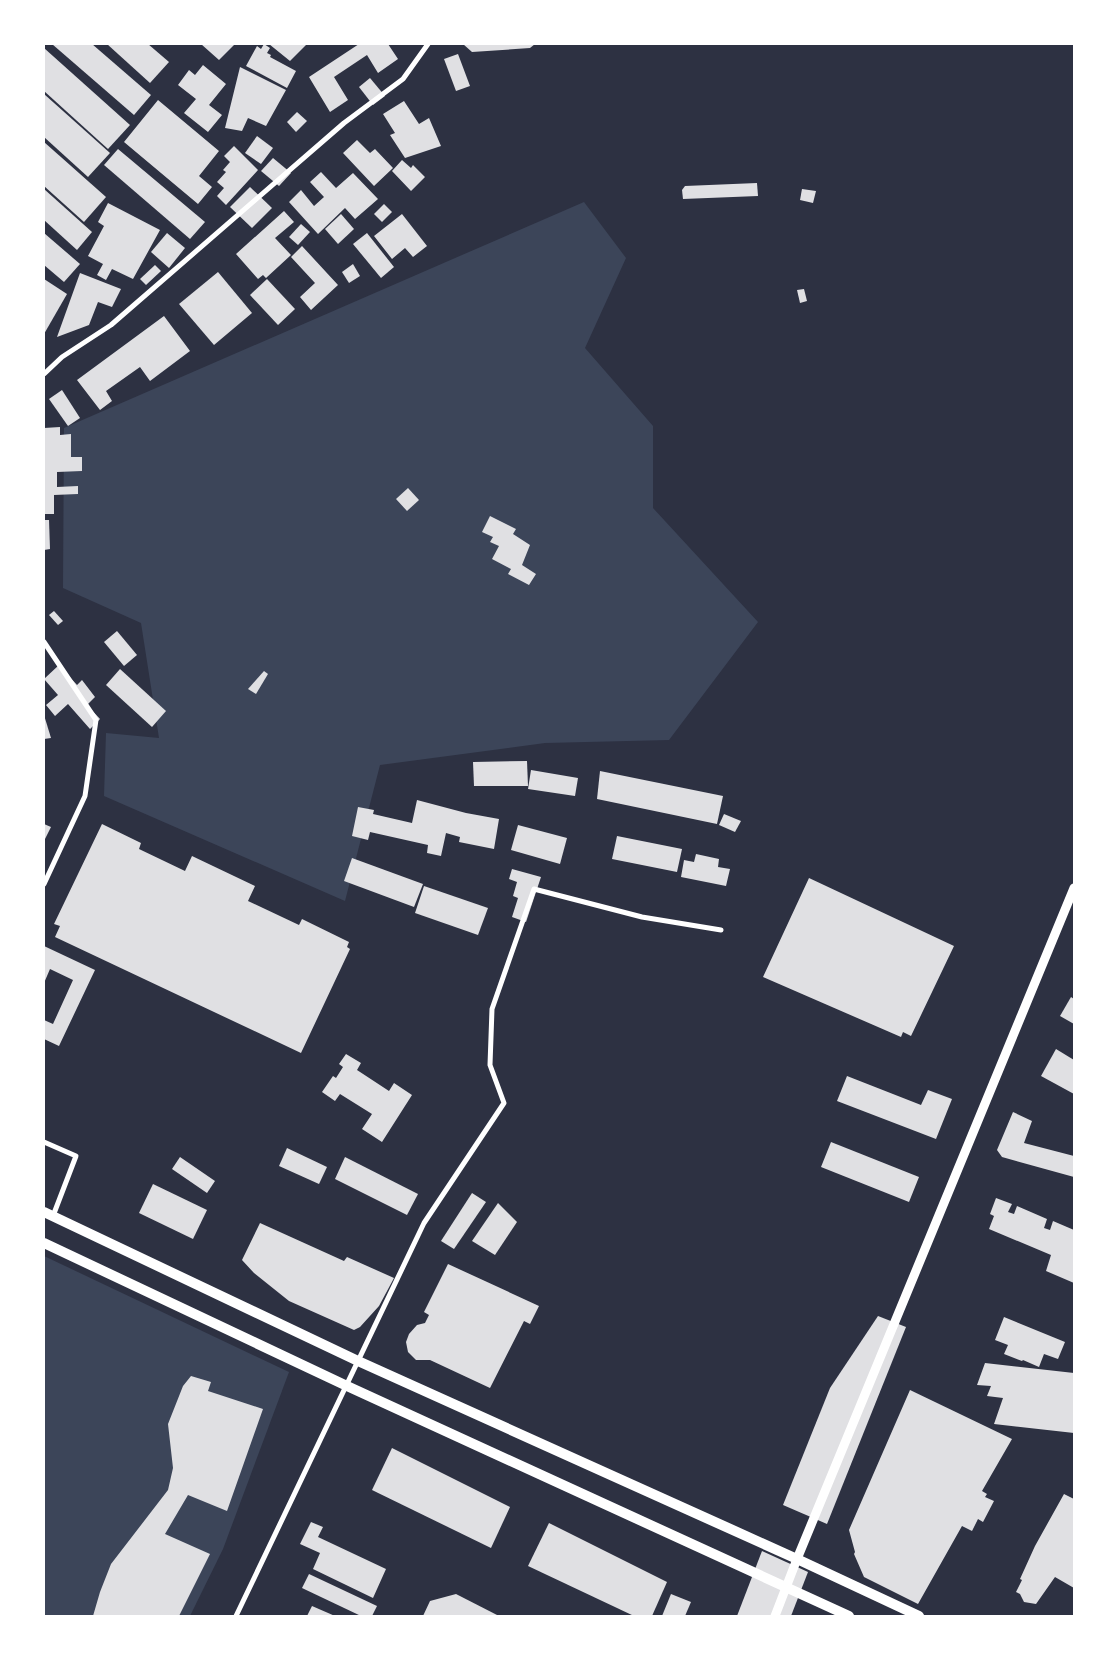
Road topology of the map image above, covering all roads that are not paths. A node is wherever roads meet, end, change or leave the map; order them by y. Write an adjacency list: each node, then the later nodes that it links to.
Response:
1 (428, 44): 2 (street)
2 (44, 374)
3 (44, 642): 4 (street)
4 (44, 884)
5 (1074, 888): 12 (street)
6 (721, 930): 10 (street)
7 (44, 1142): 8 (street)
8 (48, 1214): 10 (main road)
9 (44, 1243): 11 (main road)
10 (358, 1361): 11 (street); 12 (main road)
11 (346, 1386): 13 (main road); 14 (street)
12 (797, 1558): 13 (street); 17 (main road)
13 (786, 1588): 15 (street); 16 (main road)
14 (236, 1616)
15 (775, 1616)
16 (849, 1616)
17 (919, 1616)

